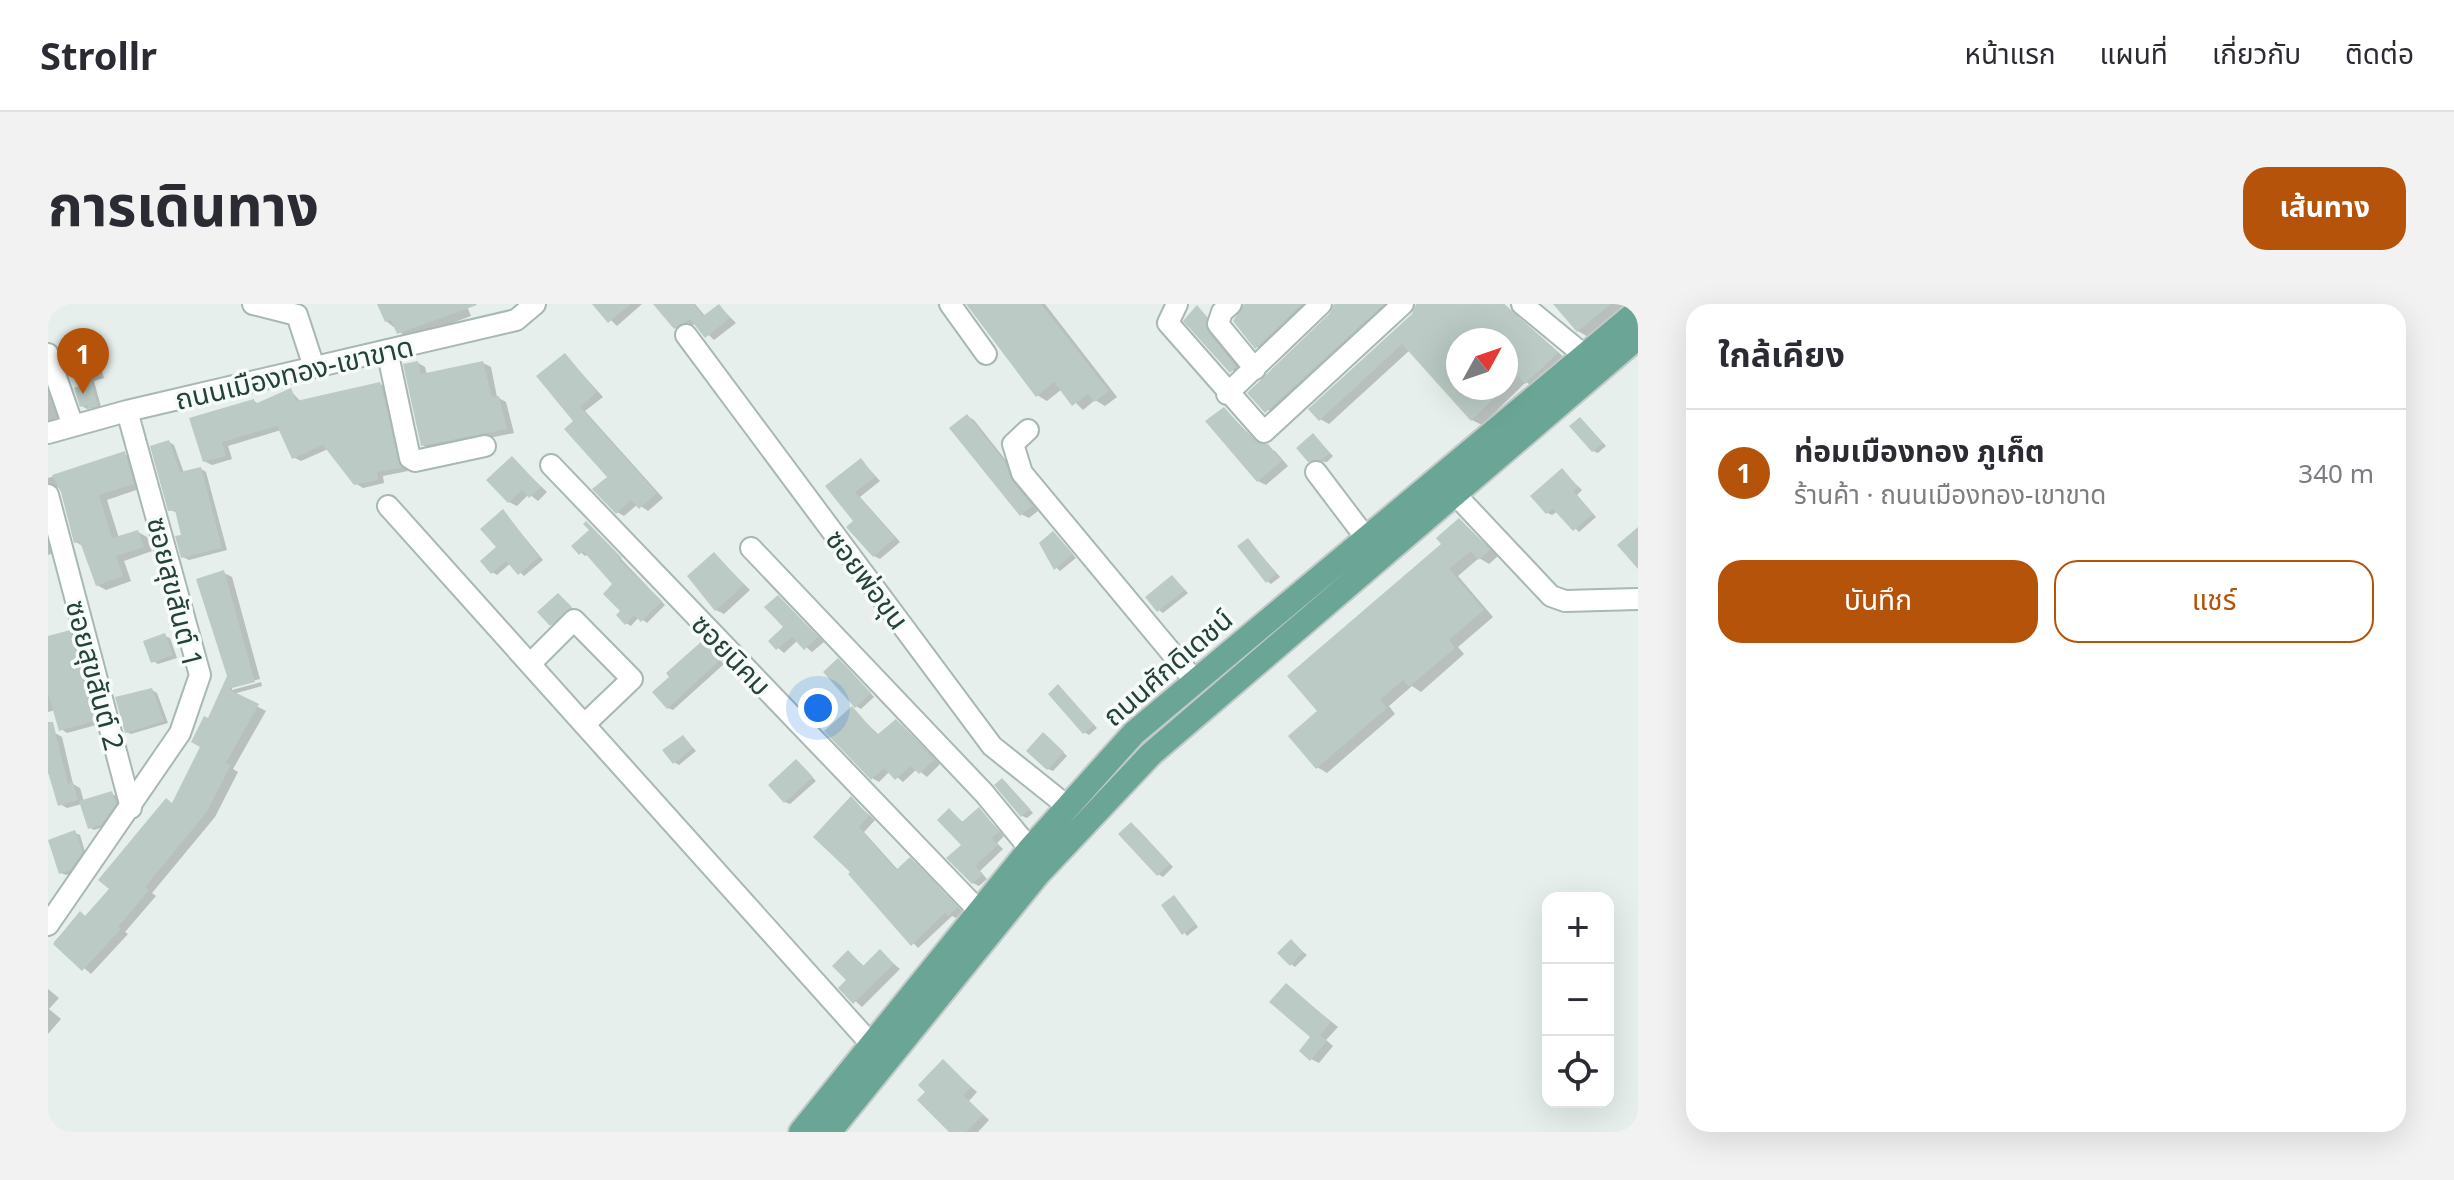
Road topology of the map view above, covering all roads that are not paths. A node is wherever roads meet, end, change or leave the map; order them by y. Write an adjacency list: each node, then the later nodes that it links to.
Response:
1 (253, 304): 17 (street)
2 (535, 304): 10 (street, ถนนเมืองทอง-เขาขาด)
3 (950, 304): 15 (street)
4 (1177, 304): 19 (street)
5 (1231, 304): 18 (street)
6 (1321, 304): 18 (street)
7 (1403, 304): 19 (street)
8 (1522, 304): 16 (street)
9 (1638, 311): 16 (main road, ถนนศักดิเดชน์)
10 (511, 312): 13 (street, ถนนเมืองทอง-เขาขาด)
11 (686, 335): 36 (street, ซอยพ่อขุน)
12 (1638, 337): 16 (main road, ถนนศักดิเดชน์)
13 (387, 350): 17 (street, ถนนเมืองทอง-เขาขาด); 24 (street)
14 (48, 354): 21 (street)
15 (986, 354)
16 (1590, 363): 27 (main road, ถนนศักดิเดชน์); 30 (main road, ถนนศักดิเดชน์)
17 (314, 367): 20 (street, ถนนเมืองทอง-เขาขาด)
18 (1255, 369): 19 (street)
19 (1227, 394)
20 (127, 411): 21 (street, ถนนเมืองทอง-เขาขาด); 37 (street, ซอยสุขสันต์ 1)
21 (73, 426): 23 (street, ถนนเมืองทอง-เขาขาด)
22 (1028, 430): 34 (street)
23 (48, 433)
24 (485, 446)
25 (551, 465): 39 (street, ซอยนิคม)
26 (1316, 472): 30 (street)
27 (1453, 492): 32 (street); 42 (main road, ถนนศักดิเดชน์)
28 (48, 495): 37 (street, ซอยสุขสันต์ 2)
29 (388, 506): 33 (street)
30 (1366, 538): 34 (main road, ถนนศักดิเดชน์)
31 (751, 548): 38 (street)
32 (1638, 599)
33 (532, 662): 35 (street); 35 (street)
34 (1195, 681): 36 (main road, ถนนศักดิเดชน์)
35 (586, 723): 41 (street)
36 (1067, 806): 38 (main road, ถนนศักดิเดชน์)
37 (131, 808): 40 (street, ซอยสุขสันต์ 1)
38 (1030, 849): 39 (main road, ถนนศักดิเดชน์)
39 (980, 912): 41 (main road, ถนนศักดิเดชน์)
40 (50, 915)
41 (871, 1044): 43 (main road, ถนนศักดิเดชน์)
42 (833, 1130)
43 (801, 1132)

